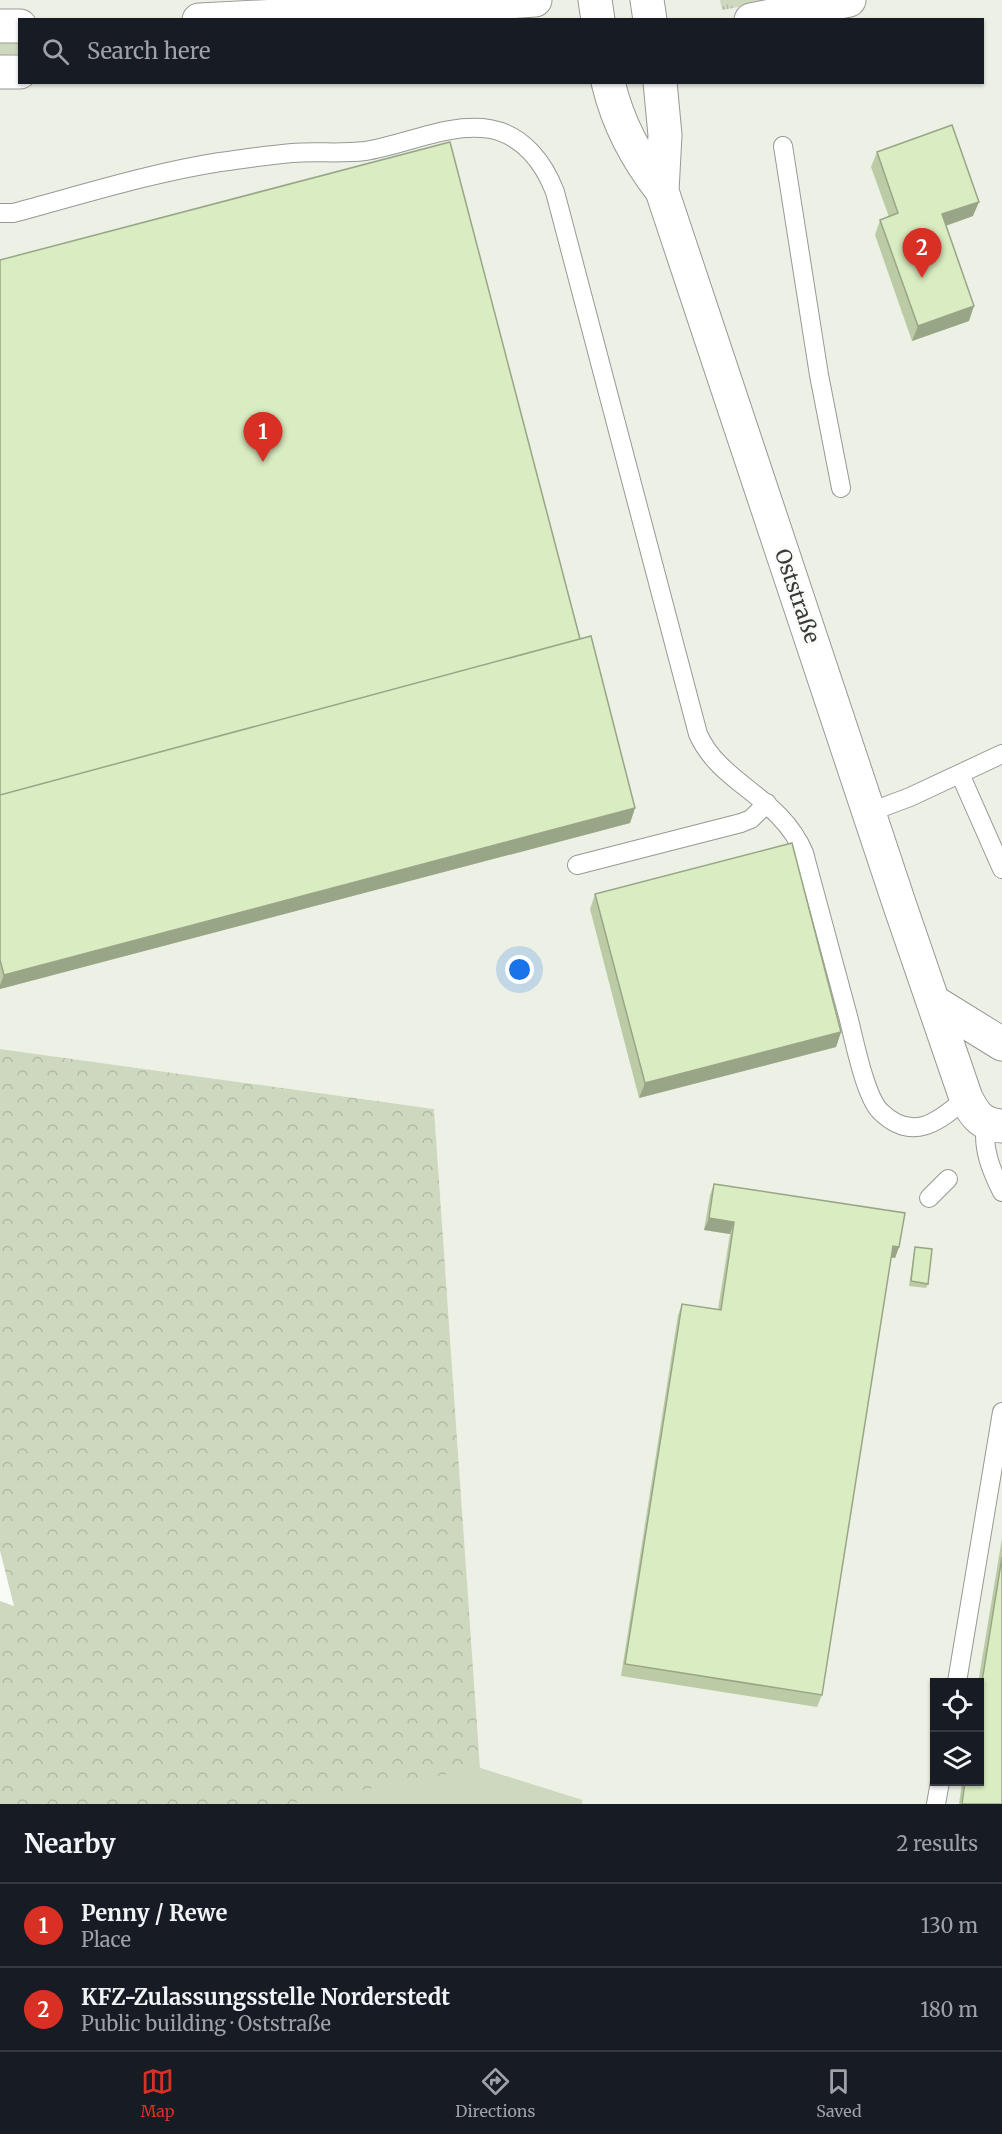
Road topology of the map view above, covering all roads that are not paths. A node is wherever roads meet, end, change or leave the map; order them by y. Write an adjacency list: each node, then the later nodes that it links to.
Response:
1 (196, 0): 6 (lane)
2 (535, 0): 7 (street)
3 (596, 0): 8 (street)
4 (647, 0): 9 (street)
5 (849, 0): 10 (street)
6 (201, 18)
7 (226, 18)
8 (598, 18)
9 (650, 18)
10 (761, 18)
11 (0, 26): 12 (street)
12 (18, 26)
13 (0, 72): 14 (street)
14 (18, 72)
15 (608, 84): 18 (street, Oststraße)
16 (660, 84): 18 (street, Oststraße)
17 (783, 146): 20 (lane)
18 (662, 190): 24 (street, Oststraße)
19 (0, 213): 23 (lane)
20 (842, 488)
21 (1002, 754): 22 (lane)
22 (960, 774): 24 (lane); 26 (lane)
23 (767, 803): 25 (lane); 29 (lane)
24 (870, 812): 27 (street, Oststraße)
25 (578, 865)
26 (1002, 869)
27 (934, 1002): 28 (street); 29 (street, Oststraße)
28 (1002, 1044)
29 (966, 1098): 30 (street, Oststraße)
30 (994, 1125): 32 (lane)
31 (948, 1179): 33 (lane)
32 (1002, 1192)
33 (929, 1198)
34 (1002, 1412): 35 (lane)
35 (958, 1678)
36 (939, 1786): 37 (lane)
37 (936, 1804)

